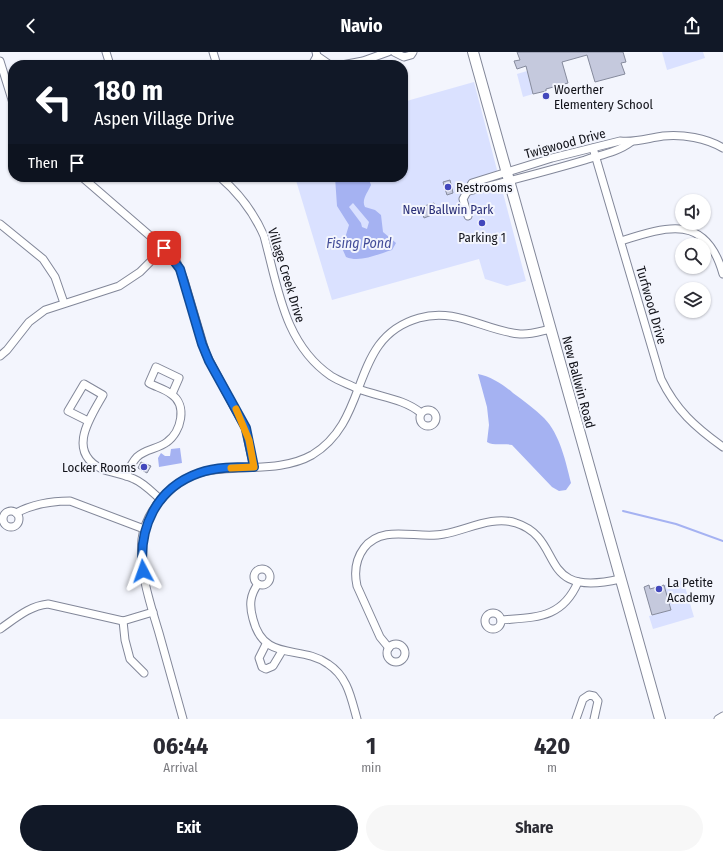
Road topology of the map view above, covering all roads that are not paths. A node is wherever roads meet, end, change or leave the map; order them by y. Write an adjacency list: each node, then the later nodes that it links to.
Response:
1 (388, 52): 5 (street)
2 (394, 52): 3 (street)
3 (413, 52)
4 (473, 52): 12 (main road, New Ballwin Road)
5 (368, 60)
6 (0, 62): 7 (street)
7 (8, 87)
8 (631, 142): 9 (street, Twigwood Drive); 10 (street, Twigwood Drive); 11 (street, Twigwood Drive)
9 (593, 148): 11 (street, Turfwood Drive); 12 (street, Twigwood Drive)
10 (723, 148)
11 (596, 157): 15 (street, Twigwood Drive); 19 (street, Turfwood Drive)
12 (507, 171): 15 (main road, New Ballwin Road); 16 (street)
13 (88, 182): 20 (street)
14 (225, 182): 25 (street, Village Creek Drive)
15 (510, 182): 16 (street); 23 (main road, New Ballwin Road)
16 (465, 192): 17 (street)
17 (468, 216)
18 (0, 224): 22 (street)
19 (621, 240): 21 (street); 29 (street, Turfwood Drive)
20 (164, 248): 22 (street); 30 (street)
21 (723, 274)
22 (64, 303): 24 (street)
23 (551, 329): 25 (street); 35 (main road, New Ballwin Road)
24 (0, 356)
25 (358, 389): 27 (street, Village Creek Drive); 30 (street)
26 (172, 394): 31 (street)
27 (421, 413)
28 (88, 421): 28 (street); 31 (street)
29 (723, 447)
30 (254, 467): 32 (street)
31 (126, 476): 32 (street)
32 (161, 500): 34 (street)
33 (16, 513): 34 (street)
34 (144, 530): 38 (street)
35 (620, 578): 36 (street); 51 (main road, New Ballwin Road)
36 (578, 582): 39 (street); 43 (street)
37 (258, 584): 42 (street)
38 (153, 612): 40 (street); 47 (street)
39 (501, 620)
40 (123, 621): 41 (street); 45 (street)
41 (0, 629)
42 (266, 644): 44 (street); 44 (street)
43 (389, 648)
44 (282, 651): 48 (street)
45 (144, 673)
46 (723, 716): 52 (street)
47 (183, 719)
48 (357, 719)
49 (576, 719): 50 (street)
50 (594, 719)
51 (660, 719)
52 (718, 719)

